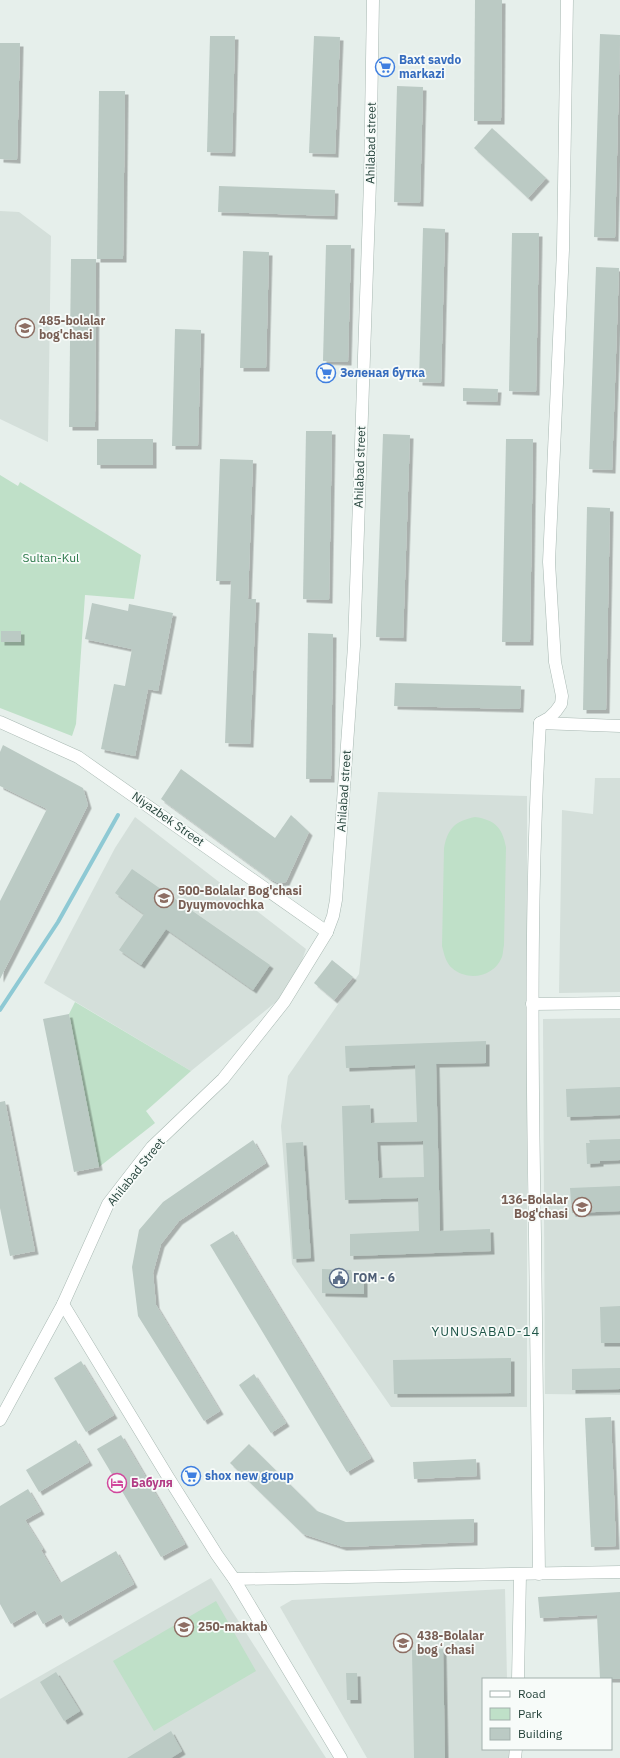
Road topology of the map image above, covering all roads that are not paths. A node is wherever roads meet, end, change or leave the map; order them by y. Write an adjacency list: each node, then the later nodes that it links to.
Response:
1 (373, 0): 6 (street, Ahilabad street)
2 (567, 0): 4 (street)
3 (0, 722): 6 (street, Niyazbek Street)
4 (540, 723): 5 (street); 8 (street)
5 (620, 726)
6 (327, 932): 9 (street, Ahilabad Street)
7 (620, 1003): 8 (street)
8 (532, 1004): 12 (street)
9 (63, 1304): 10 (street, Ahilabad Street); 14 (street)
10 (0, 1420)
11 (620, 1572): 12 (street)
12 (539, 1574): 13 (street)
13 (520, 1575): 14 (street); 15 (street)
14 (234, 1579): 16 (street)
15 (518, 1678)
16 (341, 1758)

